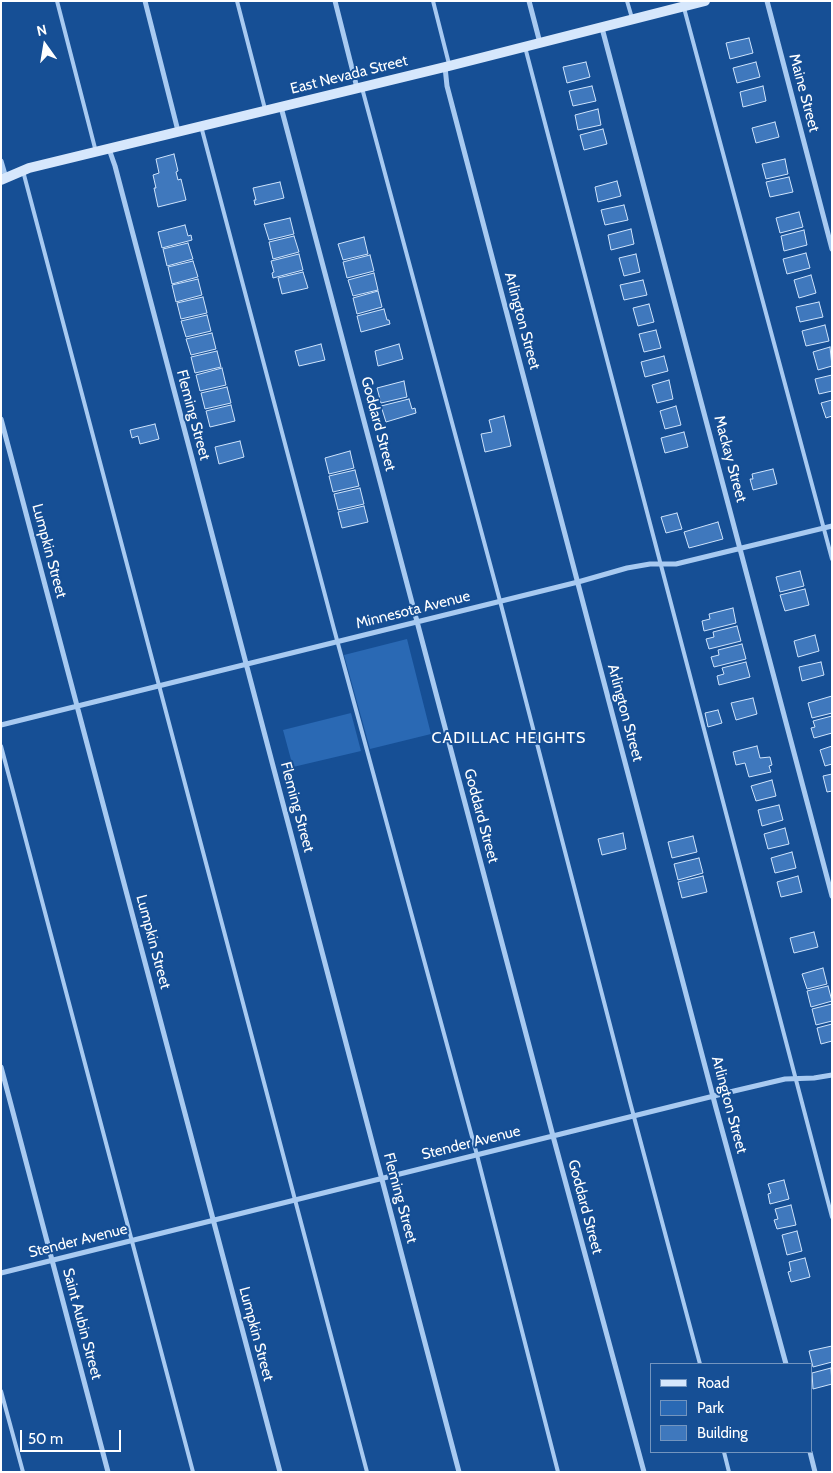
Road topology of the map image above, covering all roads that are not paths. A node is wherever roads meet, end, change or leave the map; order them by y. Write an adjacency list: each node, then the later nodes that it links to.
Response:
1 (57, 1): 22 (lane)
2 (145, 1): 20 (street)
3 (237, 1): 18 (lane)
4 (334, 1): 16 (street)
5 (432, 1): 15 (lane)
6 (529, 1): 13 (street)
7 (627, 1): 11 (lane)
8 (705, 1): 10 (street, East Nevada Street)
9 (766, 1): 26 (street, Maine Street)
10 (683, 7): 11 (street, East Nevada Street); 29 (lane)
11 (632, 20): 12 (street, East Nevada Street)
12 (602, 28): 13 (street, East Nevada Street); 30 (street, Mackay Street)
13 (540, 43): 14 (street, East Nevada Street)
14 (525, 47): 15 (street, East Nevada Street); 32 (lane)
15 (447, 67): 16 (street, East Nevada Street); 33 (street, Arlington Street)
16 (360, 88): 17 (street, East Nevada Street); 34 (lane)
17 (282, 107): 18 (street, East Nevada Street); 35 (street, Goddard Street)
18 (266, 111): 19 (street, East Nevada Street)
19 (202, 126): 20 (street, East Nevada Street); 36 (lane)
20 (179, 132): 21 (street, East Nevada Street)
21 (109, 148): 22 (street, East Nevada Street); 37 (street, Fleming Street)
22 (96, 152): 24 (street, East Nevada Street)
23 (1, 161): 25 (street)
24 (23, 171): 25 (street, East Nevada Street); 38 (lane)
25 (4, 179)
26 (832, 249)
27 (1, 419): 39 (street, Lumpkin Street)
28 (832, 526): 29 (street, Minnesota Avenue)
29 (824, 528): 30 (street, Minnesota Avenue); 31 (lane)
30 (741, 549): 32 (street, Minnesota Avenue); 42 (street, Mackay Street)
31 (832, 559)
32 (660, 565): 33 (street, Minnesota Avenue); 45 (lane)
33 (578, 582): 34 (street, Minnesota Avenue); 46 (street, Arlington Street)
34 (500, 601): 35 (street, Minnesota Avenue); 47 (lane)
35 (417, 622): 36 (street, Minnesota Avenue); 48 (street, Goddard Street)
36 (338, 642): 37 (street, Minnesota Avenue); 49 (lane)
37 (246, 664): 38 (street, Minnesota Avenue); 50 (street, Fleming Street)
38 (158, 686): 39 (street, Minnesota Avenue); 51 (lane)
39 (77, 706): 40 (street, Minnesota Avenue); 53 (street, Lumpkin Street)
40 (1, 725)
41 (1, 746): 54 (lane)
42 (832, 896)
43 (1, 1067): 55 (street, Saint Aubin Street)
44 (832, 1075): 45 (street, Stender Avenue)
45 (795, 1078): 46 (street, Stender Avenue); 52 (lane)
46 (713, 1097): 47 (street, Stender Avenue); 58 (street, Arlington Street)
47 (634, 1116): 48 (street, Stender Avenue); 57 (lane)
48 (553, 1136): 49 (street, Stender Avenue); 69 (street, Goddard Street)
49 (476, 1154): 50 (street, Stender Avenue); 68 (lane)
50 (382, 1178): 51 (street, Stender Avenue); 67 (street, Fleming Street)
51 (296, 1200): 53 (street, Stender Avenue); 66 (lane)
52 (832, 1217)
53 (213, 1220): 54 (street, Stender Avenue); 65 (street, Lumpkin Street)
54 (132, 1240): 55 (street, Stender Avenue); 64 (lane)
55 (52, 1260): 56 (street, Stender Avenue); 63 (street, Saint Aubin Street)
56 (1, 1273)
57 (700, 1363)
58 (786, 1363)
59 (1, 1391): 62 (lane)
60 (724, 1453): 70 (lane)
61 (810, 1453): 71 (street)
62 (23, 1472)
63 (108, 1472)
64 (193, 1472)
65 (280, 1472)
66 (367, 1472)
67 (460, 1472)
68 (558, 1472)
69 (644, 1472)
70 (729, 1472)
71 (815, 1472)

